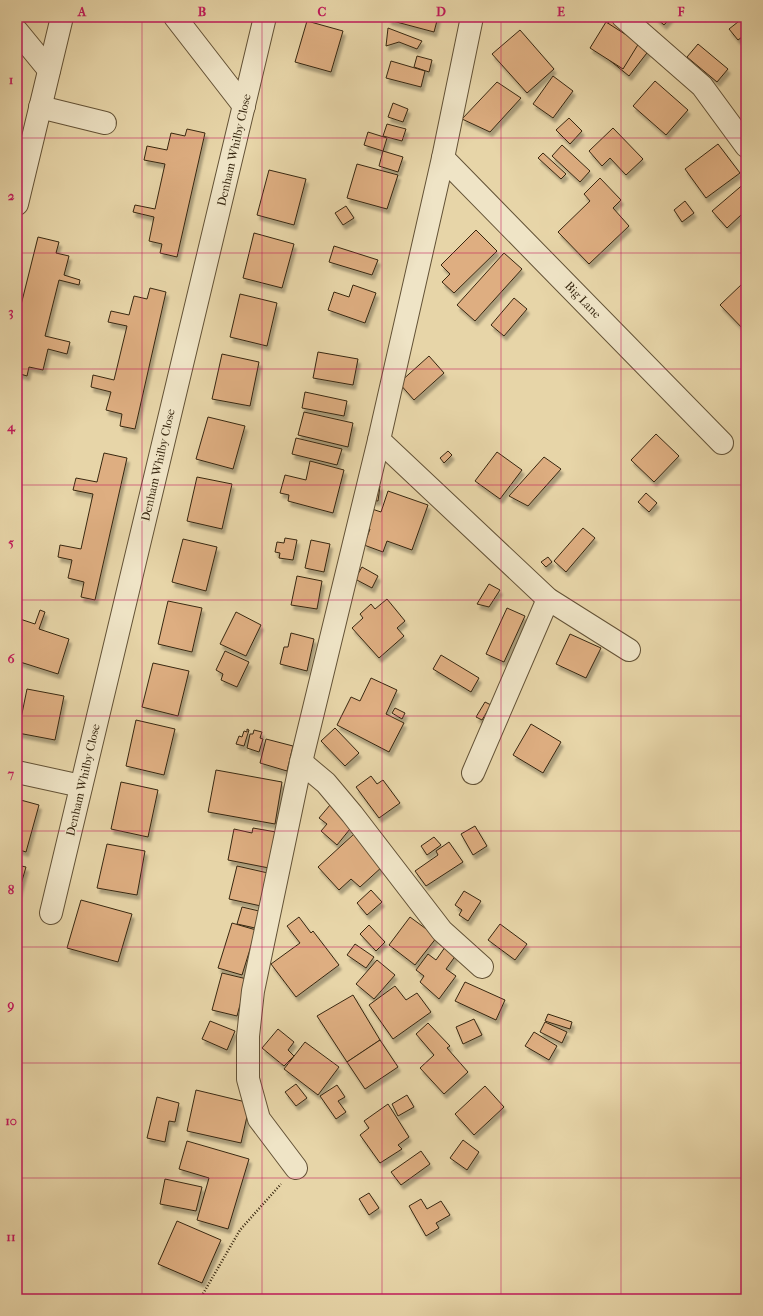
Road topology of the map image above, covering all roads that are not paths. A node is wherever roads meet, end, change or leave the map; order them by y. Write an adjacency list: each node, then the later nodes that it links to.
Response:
1 (62, 17): 7 (street)
2 (175, 17): 8 (street)
3 (266, 17): 8 (street, Denham Whilby Close)
4 (472, 17): 12 (street)
5 (623, 17): 11 (street)
6 (17, 31): 7 (street)
7 (49, 70): 9 (street)
8 (244, 106): 21 (street, Denham Whilby Close)
9 (40, 107): 10 (street); 13 (street)
10 (105, 123)
11 (746, 146)
12 (443, 158): 14 (street); 15 (street, Big Lane)
13 (17, 204)
14 (379, 440): 16 (street); 18 (street)
15 (722, 442)
16 (548, 600): 17 (street); 20 (street)
17 (629, 650)
18 (300, 762): 23 (street); 24 (street)
19 (17, 772): 21 (street)
20 (473, 772)
21 (81, 786): 22 (street, Denham Whilby Close)
22 (51, 913)
23 (482, 967)
24 (296, 1168)

